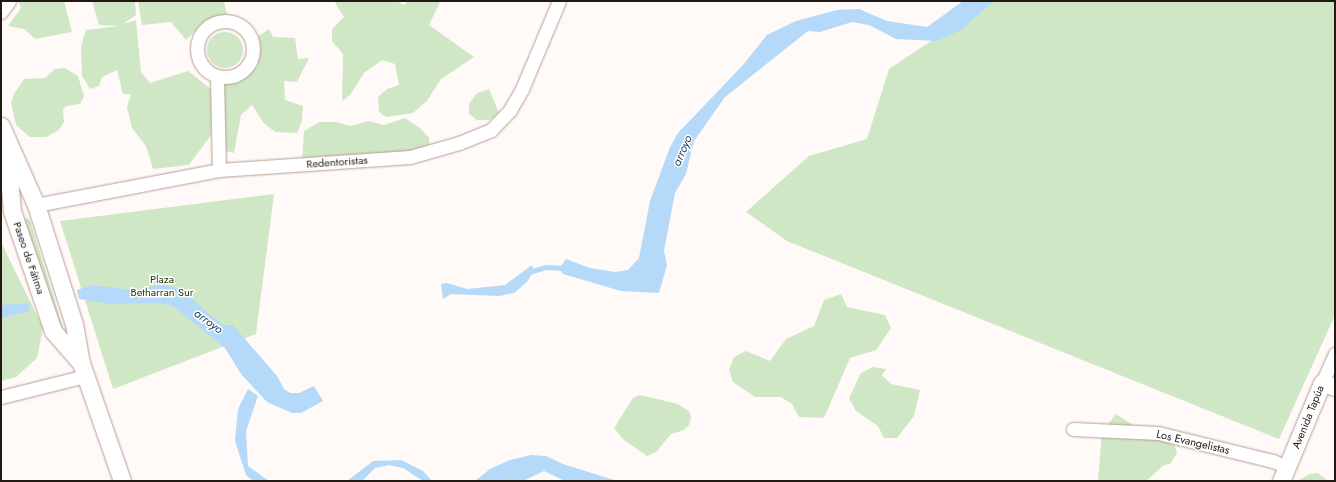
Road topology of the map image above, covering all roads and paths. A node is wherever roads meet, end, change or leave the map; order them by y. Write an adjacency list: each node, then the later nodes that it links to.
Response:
1 (9, 1): 3 (street)
2 (559, 1): 6 (street, Redentoristas)
3 (1, 12)
4 (217, 76): 4 (street); 6 (street)
5 (4, 134): 7 (street, Paseo de Fátima); 9 (street, Paseo de Fátima)
6 (219, 170): 7 (street, Redentoristas)
7 (36, 205): 9 (street, Paseo de Fátima)
8 (1335, 354): 10 (street, Avenida Tapúa)
9 (83, 369): 11 (street); 14 (street, Paseo de Fátima)
10 (1328, 385): 13 (street, Avenida Tapúa)
11 (1, 397)
12 (1073, 429): 13 (street, Los Evangelistas)
13 (1284, 474)
14 (122, 481)

